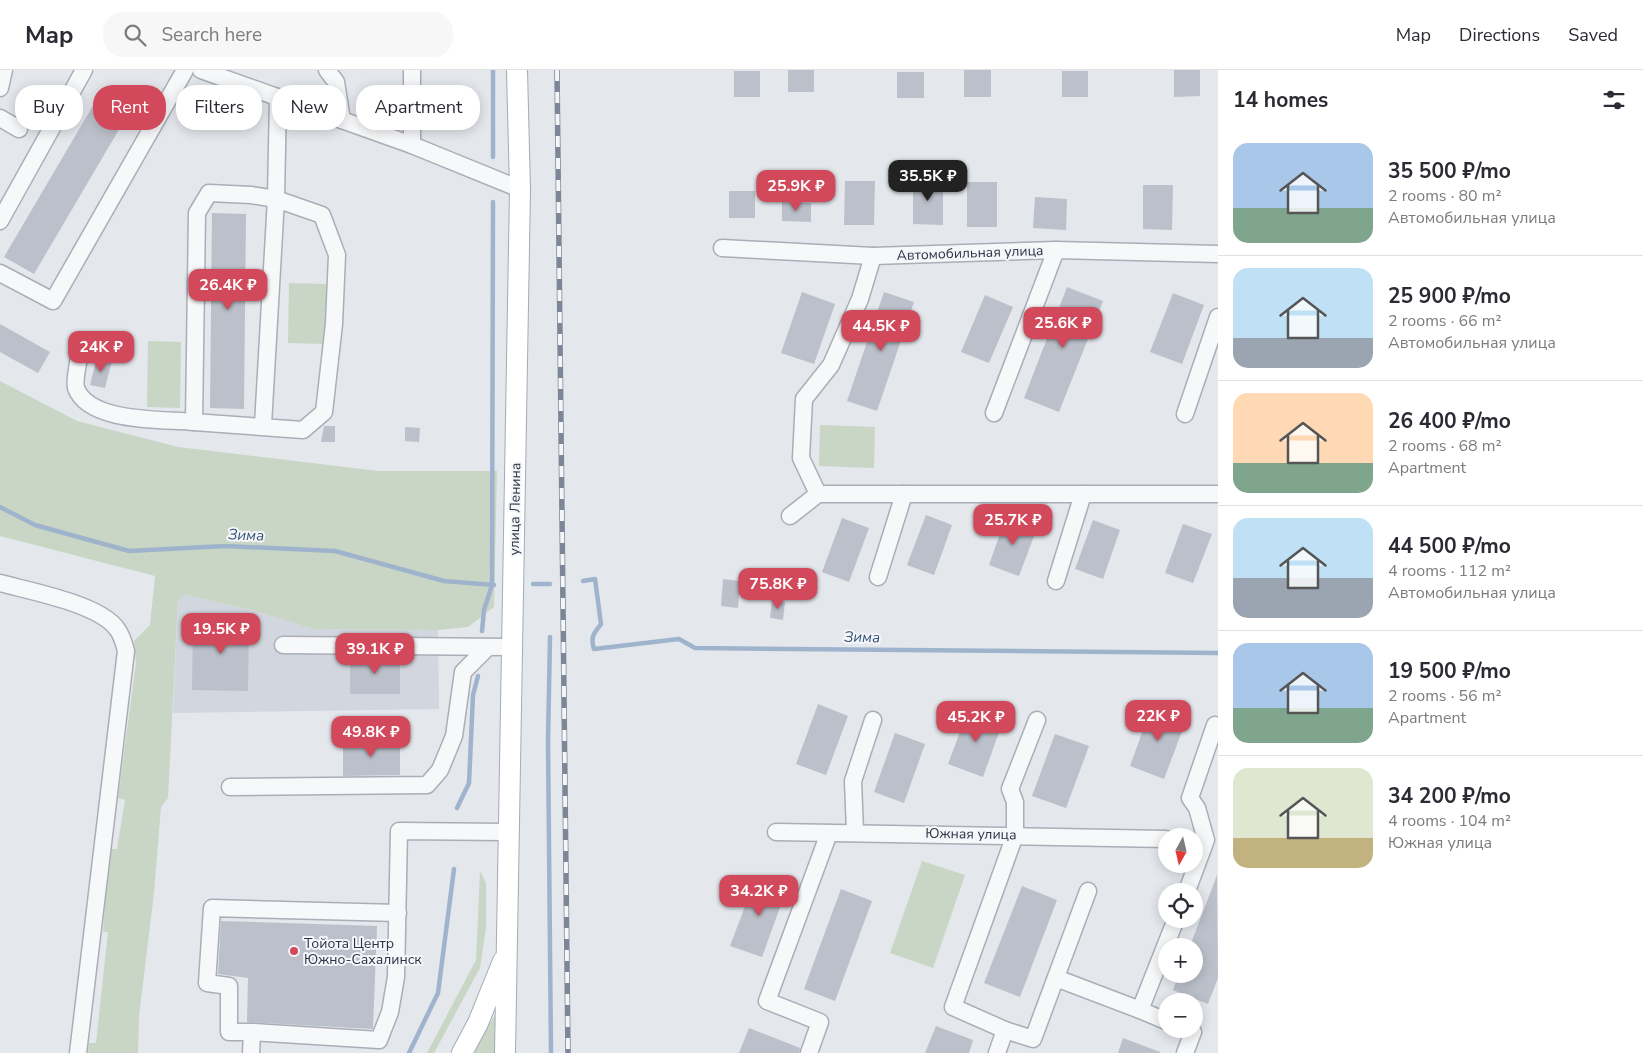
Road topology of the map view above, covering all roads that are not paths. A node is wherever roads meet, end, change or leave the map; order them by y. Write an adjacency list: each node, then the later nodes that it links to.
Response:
1 (4, 70): 9 (street)
2 (84, 70): 18 (street)
3 (185, 70): 23 (street)
4 (201, 70): 10 (street)
5 (327, 70): 8 (street)
6 (412, 70): 15 (street)
7 (518, 70): 16 (main road, улица Ленина)
8 (336, 85)
9 (0, 88)
10 (272, 95)
11 (0, 118): 13 (street)
12 (346, 121): 15 (street)
13 (15, 127)
14 (277, 130): 17 (street)
15 (412, 146): 16 (street)
16 (520, 189): 40 (main road, улица Ленина)
17 (276, 199): 28 (street); 29 (street); 29 (street)
18 (0, 221)
19 (722, 248): 22 (street, Автомобильная улица)
20 (1056, 250): 21 (street, Автомобильная улица); 22 (street, Автомобильная улица); 26 (street)
21 (1218, 254)
22 (873, 256): 30 (street)
23 (0, 273)
24 (1218, 317): 27 (street)
25 (79, 357): 28 (street)
26 (994, 413)
27 (1184, 414)
28 (194, 422): 29 (street)
29 (263, 425)
30 (818, 494): 31 (street); 34 (street)
31 (904, 494): 32 (street); 35 (street)
32 (1082, 494): 33 (street); 36 (street)
33 (1218, 494)
34 (790, 516)
35 (878, 577)
36 (1056, 581)
37 (0, 583): 63 (street)
38 (283, 646): 39 (street)
39 (488, 646): 40 (street); 44 (street)
40 (513, 647): 45 (main road, улица Ленина)
41 (873, 720): 47 (street)
42 (1037, 720): 49 (street)
43 (1215, 725): 51 (street)
44 (230, 787)
45 (507, 832): 54 (street); 56 (main road, улица Ленина)
46 (776, 832): 48 (street, Южная улица)
47 (855, 832): 48 (street, Южная улица); 49 (street, Южная улица)
48 (829, 833): 67 (street)
49 (1016, 835): 50 (street, Южная улица); 60 (street)
50 (1158, 839)
51 (1206, 840): 52 (street)
52 (1189, 883)
53 (1088, 891): 57 (street)
54 (398, 913): 61 (street); 61 (street)
55 (1172, 928): 58 (street)
56 (509, 948): 65 (main road, улица Ленина); 66 (main road, улица Ленина)
57 (1056, 978): 58 (street); 60 (street)
58 (1140, 1010): 59 (street)
59 (1158, 1018)
60 (1005, 1030): 68 (street)
61 (252, 1032): 64 (street)
62 (1191, 1038): 69 (street)
63 (78, 1053)
64 (251, 1053)
65 (462, 1053)
66 (505, 1053)
67 (809, 1053)
68 (997, 1053)
69 (1185, 1053)

